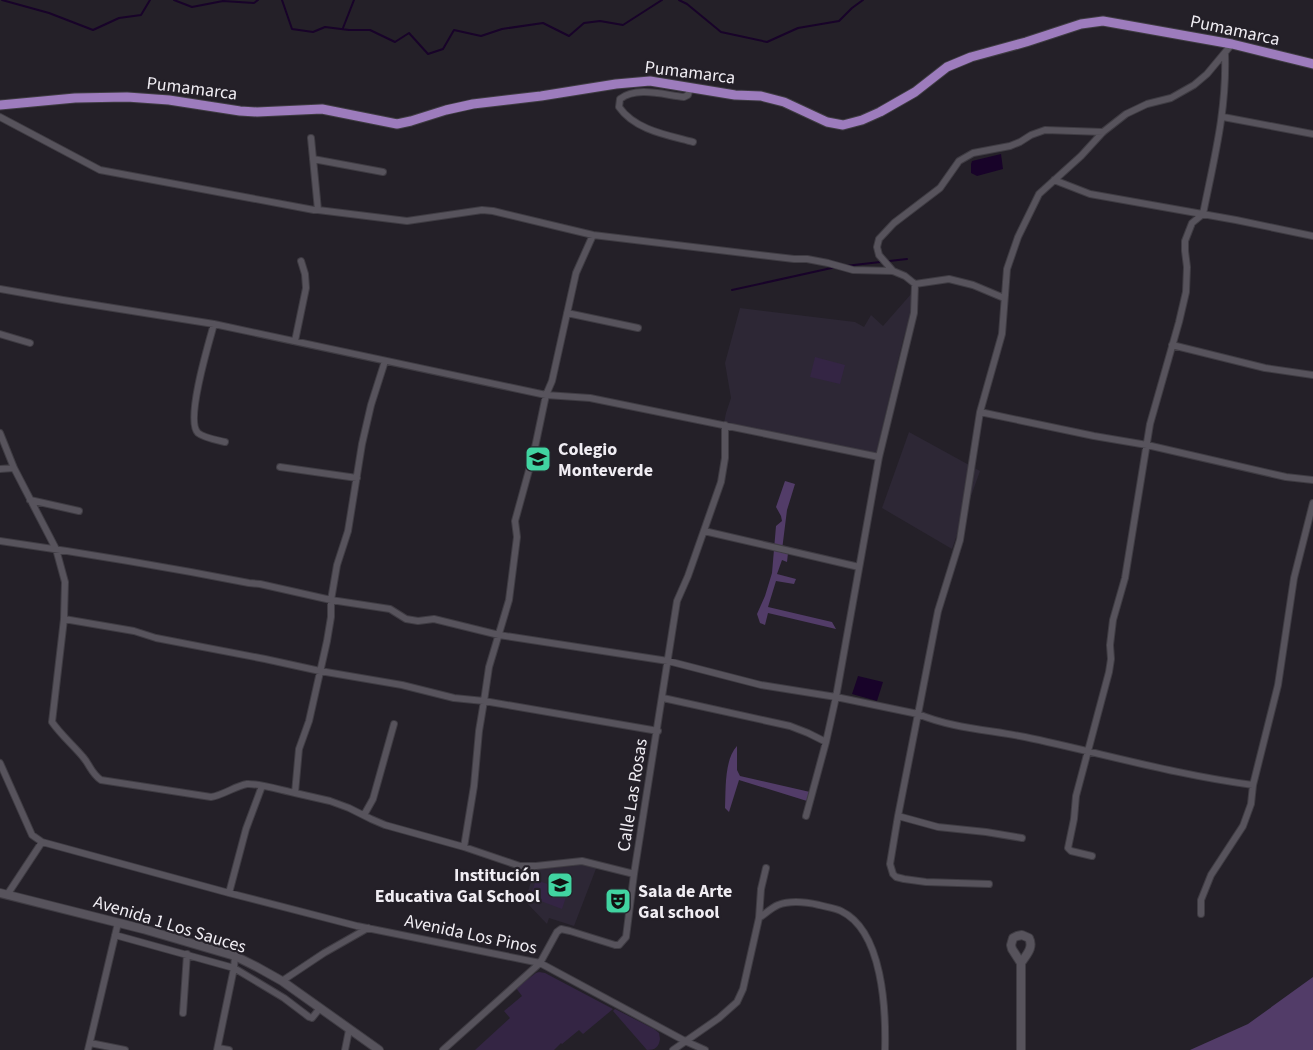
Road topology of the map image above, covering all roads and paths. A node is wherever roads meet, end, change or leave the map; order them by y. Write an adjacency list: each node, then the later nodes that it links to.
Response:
1 (1232, 44): 2 (street); 3 (main road, Pumamarca); 4 (main road, Pumamarca)
2 (1225, 53): 7 (street); 8 (street)
3 (1313, 64)
4 (690, 88): 5 (main road, Pumamarca); 11 (street)
5 (0, 105)
6 (0, 117): 15 (street)
7 (1223, 117): 9 (street); 16 (street)
8 (1103, 132): 14 (street); 20 (street)
9 (1313, 135)
10 (311, 138): 12 (street)
11 (693, 142)
12 (313, 159): 13 (street); 15 (street)
13 (383, 172)
14 (1054, 180): 16 (street); 23 (street)
15 (318, 210): 17 (street)
16 (1203, 214): 18 (street); 30 (street)
17 (593, 235): 20 (street); 24 (street)
18 (1313, 236)
19 (301, 261): 28 (street)
20 (893, 271): 21 (street)
21 (915, 284): 23 (street); 39 (street)
22 (0, 289): 25 (street)
23 (1004, 298): 34 (street)
24 (567, 313): 26 (street); 33 (street)
25 (214, 324): 28 (street); 37 (street)
26 (638, 328)
27 (0, 334): 29 (street)
28 (295, 341): 31 (street)
29 (30, 343)
30 (1172, 345): 32 (street); 38 (street)
31 (385, 361): 33 (street); 43 (street)
32 (1313, 375)
33 (546, 395): 35 (street); 54 (street)
34 (980, 412): 38 (street); 60 (street)
35 (725, 425): 39 (street); 48 (street, Calle Las Rosas)
36 (0, 433): 41 (street)
37 (225, 442)
38 (1147, 445): 44 (street); 64 (street)
39 (879, 457): 51 (street)
40 (280, 466): 43 (street)
41 (14, 468): 42 (street); 45 (street)
42 (0, 469)
43 (357, 478): 52 (street)
44 (1313, 480)
45 (30, 501): 47 (street); 50 (street)
46 (1313, 503): 66 (street)
47 (79, 511)
48 (704, 531): 51 (street); 55 (street, Calle Las Rosas)
49 (0, 541): 50 (street)
50 (56, 549): 52 (street); 53 (street)
51 (859, 567): 57 (street)
52 (331, 600): 54 (street); 56 (street)
53 (64, 619): 56 (street); 67 (street)
54 (499, 634): 55 (street); 59 (street)
55 (668, 661): 57 (street); 58 (street, Calle Las Rosas)
56 (320, 671): 59 (street); 68 (street)
57 (836, 697): 60 (street); 63 (street)
58 (663, 698): 62 (street, Calle Las Rosas); 63 (street)
59 (484, 701): 62 (street); 74 (street)
60 (918, 714): 64 (street); 71 (street)
61 (394, 724): 69 (street)
62 (658, 731): 77 (street, Calle Las Rosas)
63 (826, 742): 70 (street)
64 (1088, 750): 66 (street); 75 (street)
65 (0, 764): 73 (street)
66 (1253, 784): 81 (street)
67 (262, 786): 68 (street); 79 (street)
68 (295, 793): 69 (street)
69 (364, 815): 74 (street)
70 (806, 816)
71 (898, 816): 72 (street); 78 (street)
72 (1022, 838)
73 (42, 842): 79 (street, Avenida Los Pinos); 80 (street)
74 (464, 847): 77 (street)
75 (1092, 856)
76 (766, 868): 82 (street)
77 (634, 874): 88 (street, Calle Las Rosas)
78 (989, 884)
79 (229, 893): 84 (street, Avenida Los Pinos)
80 (3, 894): 83 (street, Avenida 1 Los Sauces)
81 (1201, 914)
82 (759, 918): 95 (street); 105 (street)
83 (118, 923): 85 (street); 87 (street, Avenida 1 Los Sauces)
84 (368, 928): 88 (street, Avenida Los Pinos); 91 (street)
85 (115, 935): 86 (street); 96 (street)
86 (187, 954): 90 (street); 93 (street)
87 (235, 956): 90 (street); 91 (street, Avenida 1 Los Sauces)
88 (540, 963): 95 (street, Avenida Los Pinos); 102 (street, Calle Las Rosas)
89 (1021, 963): 106 (street)
90 (234, 968): 92 (street); 97 (street)
91 (282, 981): 92 (street, Avenida 1 Los Sauces)
92 (320, 1008): 94 (street, Avenida 1 Los Sauces)
93 (183, 1013)
94 (349, 1030): 100 (street); 101 (street, Avenida 1 Los Sauces)
95 (685, 1041): 103 (street); 104 (street, Avenida Los Pinos)
96 (89, 1046): 98 (street)
97 (217, 1049): 99 (street)
98 (125, 1050)
99 (229, 1050)
100 (345, 1050)
101 (379, 1050)
102 (443, 1050)
103 (673, 1050)
104 (705, 1050)
105 (885, 1050)
106 (1021, 1050)

